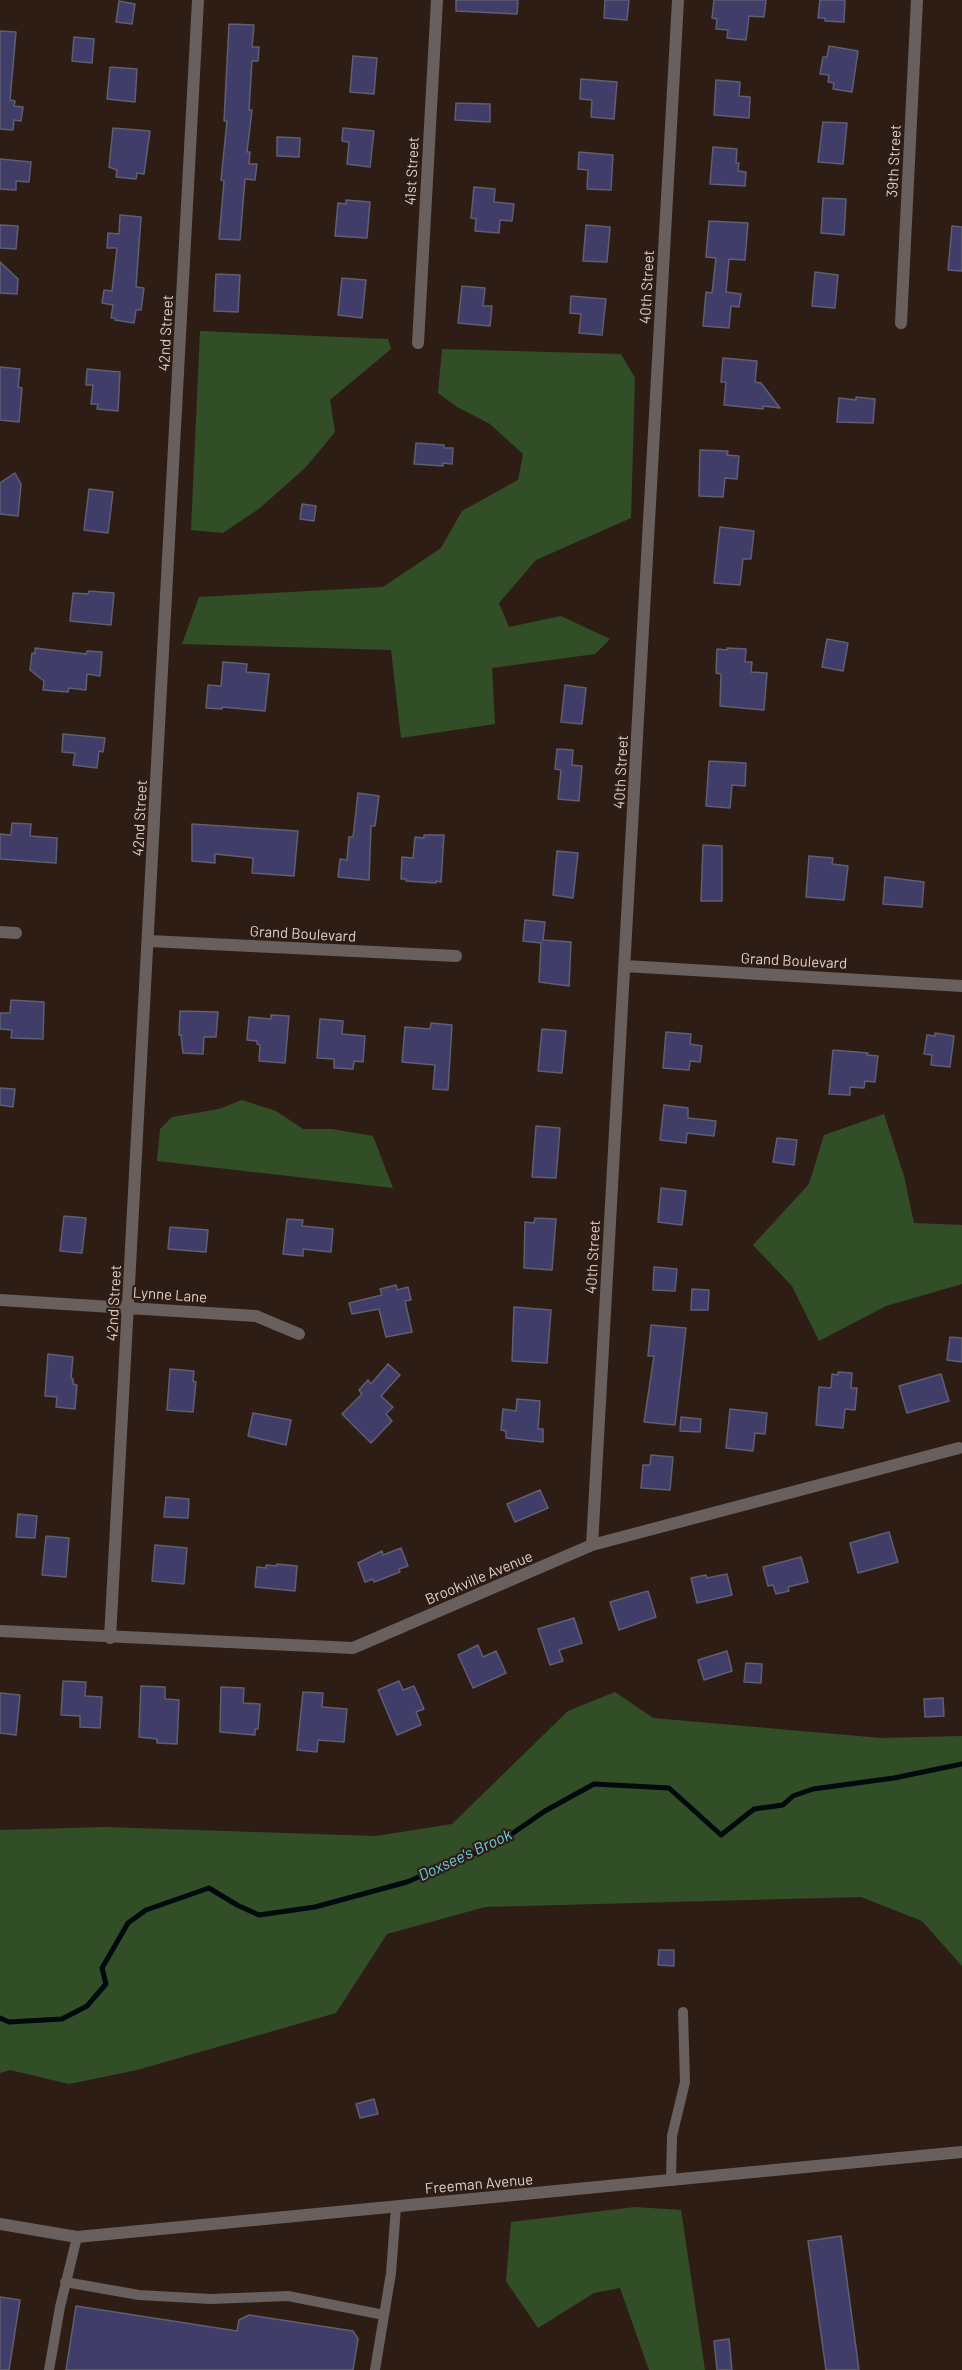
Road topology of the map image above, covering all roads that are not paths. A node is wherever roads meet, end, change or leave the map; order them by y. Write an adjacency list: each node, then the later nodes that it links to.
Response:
1 (198, 0): 9 (street, 42nd Street)
2 (437, 0): 6 (street, 41st Street)
3 (678, 0): 11 (street, 40th Street)
4 (917, 0): 5 (street, 39th Street)
5 (901, 323)
6 (418, 343)
7 (0, 933): 8 (street)
8 (16, 933)
9 (149, 941): 10 (street, Grand Boulevard); 14 (street, 42nd Street)
10 (456, 956)
11 (625, 966): 12 (street, Grand Boulevard); 17 (street, 40th Street)
12 (962, 986)
13 (0, 1300): 14 (street, Lynne Lane)
14 (129, 1307): 15 (street, Lynne Lane); 19 (street, 42nd Street)
15 (299, 1334)
16 (959, 1448): 17 (street, Brookville Avenue)
17 (592, 1545): 19 (street, Brookville Avenue)
18 (0, 1631): 19 (street, Brookville Avenue)
19 (110, 1638)
20 (683, 2012): 22 (lane)
21 (962, 2152): 22 (street, Freeman Avenue)
22 (671, 2181): 23 (street, Freeman Avenue)
23 (396, 2207): 25 (street, Freeman Avenue); 27 (lane)
24 (0, 2223): 25 (street, Freeman Avenue)
25 (77, 2237): 26 (lane)
26 (65, 2282): 27 (lane); 28 (lane)
27 (384, 2315): 29 (lane)
28 (49, 2370)
29 (375, 2370)

